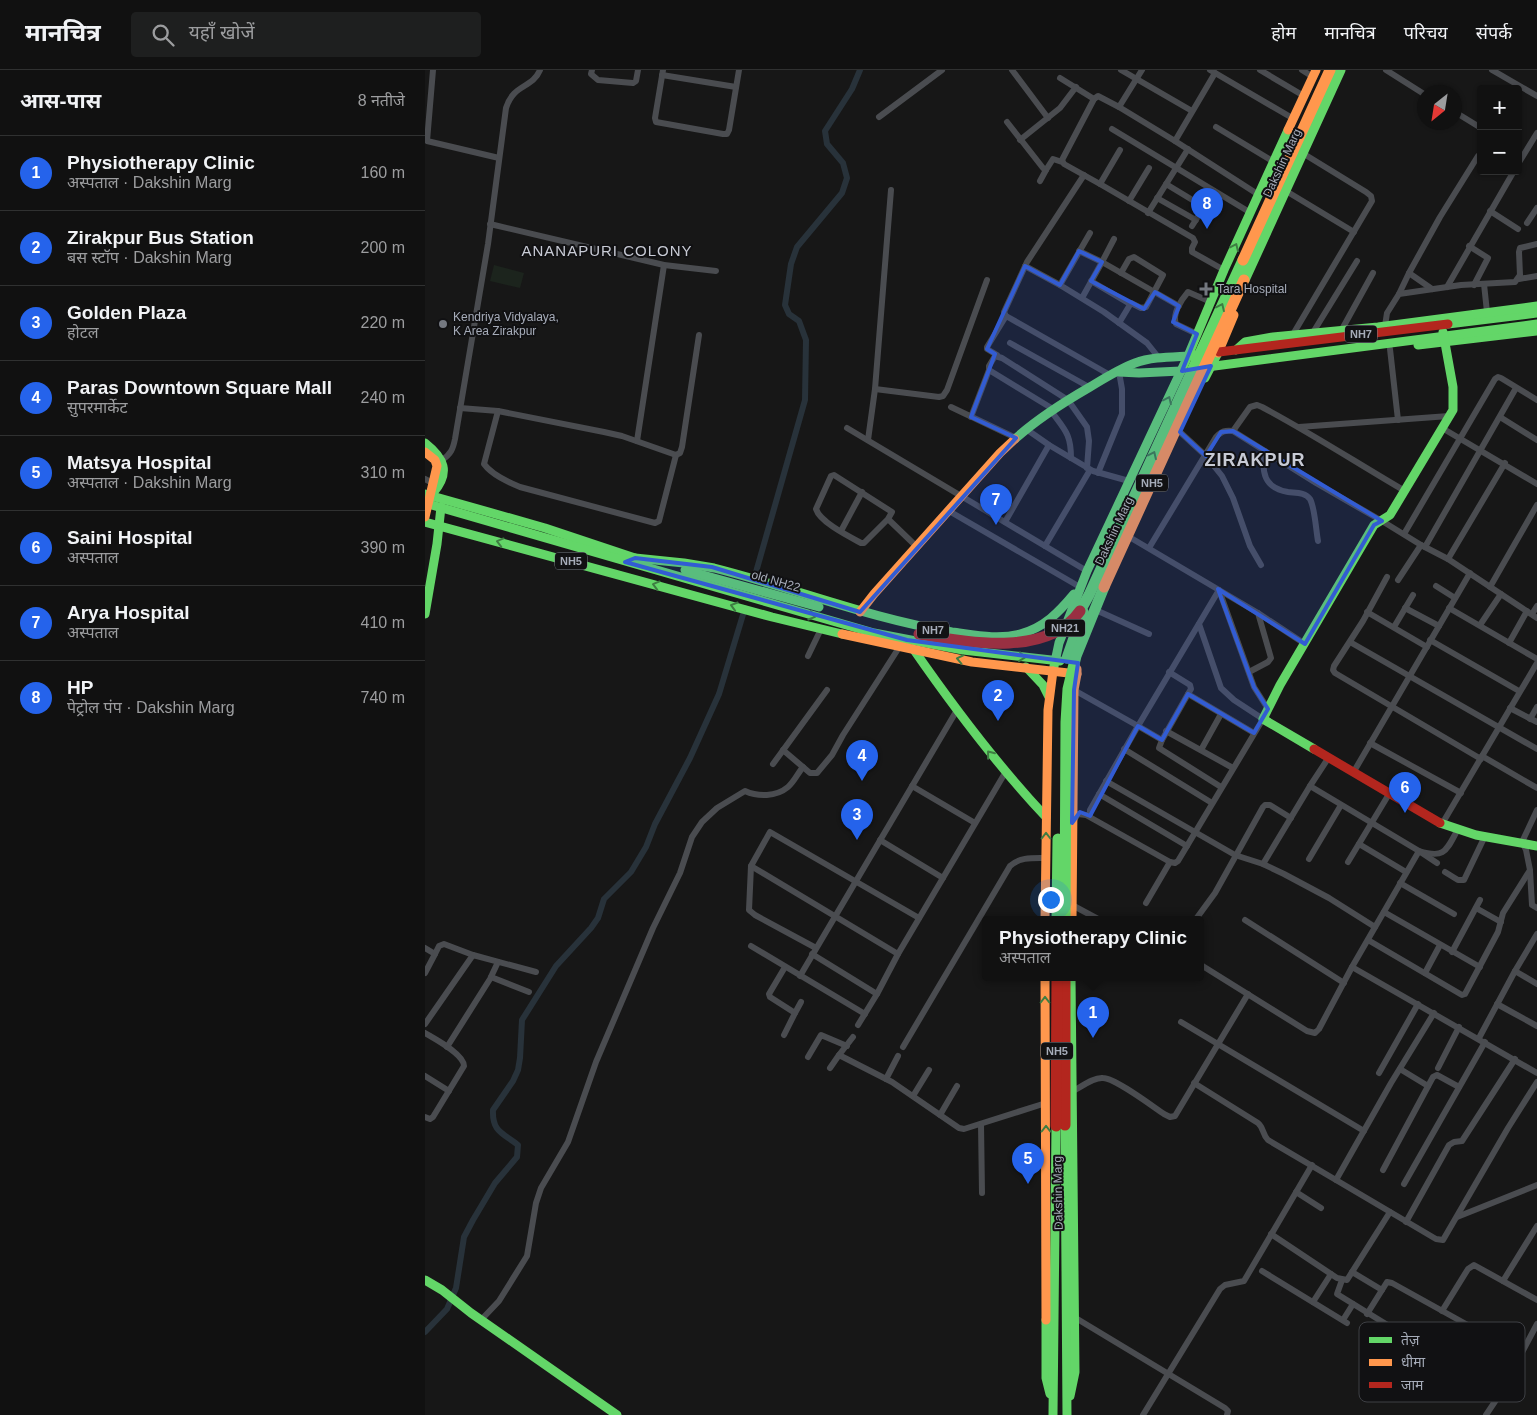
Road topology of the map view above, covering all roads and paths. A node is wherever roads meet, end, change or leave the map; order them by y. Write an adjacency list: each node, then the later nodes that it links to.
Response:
1 (433, 70): 46 (street)
2 (540, 70): 46 (street)
3 (592, 70): 4 (street)
4 (638, 70)
5 (739, 70): 22 (street)
6 (942, 70): 32 (street)
7 (1012, 70): 33 (street)
8 (1121, 70): 20 (street)
9 (1142, 70): 20 (street)
10 (1260, 70): 26 (street)
11 (1302, 70): 18 (street)
12 (1330, 70): 199 (main road, NH5, one-way to 12, bridge)
13 (1341, 70): 44 (main road); 314 (main road, Dakshin Marg / NH5, bridge)
14 (1385, 70): 24 (street)
15 (1492, 70): 21 (street)
16 (1213, 72): 30 (street); 34 (street)
17 (663, 73): 22 (street); 22 (street)
18 (1315, 73): 26 (main road, Dakshin Marg)
19 (1060, 78): 23 (street)
20 (1136, 79): 29 (street); 30 (street)
21 (1514, 85)
22 (736, 87)
23 (1076, 87): 28 (street); 33 (street)
24 (1417, 89)
25 (1522, 89): 27 (street)
26 (1304, 96): 34 (main road, Dakshin Marg)
27 (1537, 96)
28 (1094, 99): 29 (street); 48 (street)
29 (1119, 107): 41 (street)
30 (1192, 111): 41 (street)
31 (1462, 116): 36 (street)
32 (879, 117)
33 (1048, 118): 40 (street)
34 (1294, 119): 49 (main road, Dakshin Marg)
35 (1007, 122): 40 (street)
36 (1477, 126)
37 (1216, 127): 49 (street)
38 (1112, 130): 51 (street)
39 (1537, 133): 45 (street)
40 (1020, 140): 52 (street)
41 (1175, 141): 42 (street)
42 (1187, 149): 51 (street); 61 (street)
43 (1120, 150): 56 (street)
44 (1304, 154): 59 (main road); 74 (street)
45 (1522, 157)
46 (499, 158): 70 (street)
47 (1477, 158): 88 (street)
48 (1062, 162): 52 (street); 53 (street)
49 (1274, 162): 61 (main road, Dakshin Marg)
50 (1149, 168): 63 (street)
51 (1176, 168): 57 (street); 60 (street)
52 (1046, 170): 55 (street)
53 (1084, 175): 56 (street); 83 (street)
54 (1511, 175): 66 (street)
55 (1040, 181)
56 (1100, 184): 63 (street)
57 (1166, 184): 62 (street); 64 (street)
58 (891, 190): 131 (street)
59 (1286, 190): 74 (street); 121 (main road)
60 (1214, 191): 64 (street); 68 (street)
61 (1259, 195): 68 (main road, Dakshin Marg)
62 (1157, 198): 67 (street); 69 (street)
63 (1129, 201): 67 (street)
64 (1204, 207): 69 (street)
65 (1537, 208): 71 (street)
66 (1490, 212): 73 (street); 78 (street)
67 (1148, 213): 84 (street)
68 (1251, 213): 84 (main road, Dakshin Marg, one-way to 68)
69 (1196, 220): 72 (street)
70 (490, 224): 82 (street); 134 (street)
71 (1527, 224)
72 (1192, 226)
73 (1518, 229)
74 (1354, 232): 117 (street)
75 (1089, 233): 79 (street)
76 (1114, 240): 81 (street)
77 (1537, 244): 90 (street)
78 (1469, 246): 93 (street); 96 (street)
79 (1079, 251): 81 (street); 95 (street)
80 (1357, 261): 114 (street)
81 (1102, 262): 86 (street); 92 (street)
82 (664, 265): 85 (street); 152 (street)
83 (1025, 266): 95 (street); 107 (street)
84 (1224, 270): 101 (main road, Dakshin Marg)
85 (716, 271)
86 (1121, 273): 98 (street); 98 (street)
87 (1373, 273): 111 (street)
88 (1409, 273): 97 (street); 99 (street)
89 (1537, 276): 90 (street)
90 (1519, 279): 94 (street)
91 (987, 280): 131 (street)
92 (1091, 281): 100 (street); 102 (street)
93 (1474, 284): 94 (street); 96 (street)
94 (1484, 284): 105 (street)
95 (1060, 285): 100 (street)
96 (1447, 287): 97 (street)
97 (1432, 289): 99 (street)
98 (1155, 292): 102 (street); 103 (street)
99 (1399, 294): 110 (street)
100 (1082, 298): 108 (street)
101 (1211, 302): 103 (street); 113 (main road, Dakshin Marg)
102 (1130, 304): 108 (street)
103 (1179, 306): 113 (street)
104 (1537, 306): 105 (main road)
105 (1487, 312): 110 (main road)
106 (1537, 313): 115 (main road, NH7)
107 (1006, 316): 122 (street); 128 (street)
108 (1119, 323): 124 (street)
109 (1537, 324): 115 (main road, NH7)
110 (1385, 326): 111 (main road)
111 (1341, 331): 114 (main road)
112 (1537, 331): 115 (main road)
113 (1197, 334): 123 (main road, Dakshin Marg)
114 (1312, 334): 117 (main road)
115 (1444, 334): 119 (main road); 120 (main road, NH7); 125 (main road, NH7); 138 (main road)
116 (699, 335): 158 (street)
117 (1292, 336): 120 (main road)
118 (1010, 343): 129 (street)
119 (1390, 348): 125 (main road); 141 (street)
120 (1236, 350): 121 (main road, NH7)
121 (1218, 353): 123 (main road, NH7); 125 (main road)
122 (997, 355): 126 (street); 132 (street)
123 (1188, 356): 124 (main road); 127 (main road, Dakshin Marg / NH7)
124 (1159, 358): 128 (main road)
125 (1216, 366): 127 (main road, NH7); 147 (main road)
126 (989, 370): 136 (street); 139 (street)
127 (1181, 371): 128 (main road); 165 (main road, Dakshin Marg / NH7, one-way to 127)
128 (1114, 374): 129 (main road); 164 (street)
129 (1089, 387): 132 (main road)
130 (1516, 388): 133 (street); 140 (street); 149 (street)
131 (875, 389): 150 (street)
132 (1068, 400): 136 (main road); 163 (street)
133 (1537, 400)
134 (460, 408): 137 (street); 161 (street)
135 (951, 408): 139 (street)
136 (1052, 410): 145 (main road); 160 (street)
137 (498, 411): 152 (street); 158 (street)
138 (1449, 416): 141 (street); 144 (main road)
139 (971, 417): 148 (street)
140 (1500, 418): 151 (street); 155 (street)
141 (1398, 420): 142 (street)
142 (1298, 427): 146 (street); 167 (street)
143 (847, 428): 150 (street)
144 (1442, 428): 149 (street); 167 (main road)
145 (1026, 429): 148 (main road); 154 (street)
146 (1233, 431): 156 (street); 159 (street)
147 (1180, 432): 159 (street); 181 (main road)
148 (1016, 438): 170 (main road)
149 (1462, 438): 155 (street); 180 (street)
150 (868, 440): 170 (street)
151 (1537, 440)
152 (637, 441): 158 (street)
153 (425, 443): 161 (main road)
154 (1049, 445): 160 (street); 177 (street)
155 (1481, 450): 162 (street); 184 (street)
156 (1265, 451): 175 (street); 182 (street)
157 (425, 452): 169 (main road)
158 (676, 455)
159 (1206, 456): 186 (street); 189 (street)
160 (1071, 458): 163 (street)
161 (442, 460): 169 (main road)
162 (1505, 463): 166 (street); 188 (street)
163 (1088, 469): 164 (street); 183 (street)
164 (1097, 473): 165 (street)
165 (1129, 481): 190 (main road, Dakshin Marg / NH7)
166 (1537, 484)
167 (1405, 491): 175 (main road)
168 (862, 492): 174 (street); 179 (street); 179 (street)
169 (431, 494): 173 (main road); 178 (main road); 187 (main road)
170 (963, 496): 172 (main road); 177 (street)
171 (1537, 505): 196 (street)
172 (949, 511): 185 (main road); 199 (street)
173 (425, 517)
174 (888, 519): 179 (street); 185 (street)
175 (1382, 520): 180 (street); 221 (main road)
176 (425, 522): 178 (main road, NH5)
177 (1005, 522): 183 (street)
178 (439, 526): 194 (main road, NH5, one-way to 178); 198 (main road)
179 (841, 531)
180 (1404, 534): 184 (street)
181 (1131, 538): 186 (street); 208 (main road)
182 (1318, 542)
183 (1045, 546): 190 (street)
184 (1423, 546): 188 (street); 193 (street)
185 (917, 547): 207 (main road)
186 (1149, 548): 197 (street)
187 (630, 560): 194 (main road, NH7); 194 (main road, NH5)
188 (1447, 560): 191 (street)
189 (1261, 565)
190 (1087, 571): 199 (main road, Dakshin Marg / NH7)
191 (1470, 573): 196 (street); 203 (street)
192 (1387, 578): 209 (street)
193 (1398, 580)
194 (710, 582): 200 (main road, NH7); 200 (main road, NH5); 217 (main road, NH5, one-way to 194)
195 (1436, 586): 203 (street)
196 (1490, 587): 201 (street)
197 (1219, 590): 210 (street); 213 (street); 231 (street)
198 (427, 591): 211 (main road)
199 (1085, 591): 200 (main road, old NH22, bridge); 207 (main road, NH7); 227 (main road, Dakshin Marg / NH21); 313 (main road, Dakshin Marg / NH5, bridge)
200 (768, 593): 207 (main road, NH7); 227 (main road, NH5, one-way to 227)
201 (1501, 594): 212 (street); 214 (street)
202 (1413, 595): 205 (street)
203 (1455, 598): 206 (street)
204 (1537, 606): 212 (street)
205 (1405, 608): 215 (street); 216 (street)
206 (1449, 608): 214 (street); 215 (street)
207 (860, 612)
208 (1098, 612): 218 (street); 229 (main road)
209 (1367, 612): 216 (street); 219 (street)
210 (1258, 613): 221 (street); 231 (street)
211 (425, 614)
212 (1532, 614): 220 (street)
213 (1199, 624): 230 (street); 243 (street)
214 (1480, 625): 220 (street)
215 (1439, 626): 222 (street)
216 (1394, 627): 222 (street)
217 (821, 629): 223 (main road, NH5); 225 (street)
218 (1149, 634)
219 (1350, 642): 232 (street); 238 (street)
220 (1509, 642): 226 (street)
221 (1305, 644): 243 (main road)
222 (1429, 644): 232 (street); 235 (street)
223 (900, 646): 224 (main road, NH5); 259 (street)
224 (914, 650): 228 (main road, NH5, one-way to 224); 241 (main road)
225 (808, 656)
226 (1537, 661): 235 (street)
227 (1054, 666): 228 (main road); 229 (main road); 237 (main road, Dakshin Marg / NH21)
228 (1026, 667): 237 (main road)
229 (1078, 668): 234 (main road)
230 (1169, 672): 236 (street); 246 (street)
231 (1249, 672): 243 (street)
232 (1409, 676): 238 (street); 247 (street)
233 (827, 690): 254 (street)
234 (1074, 690): 246 (street); 278 (main road)
235 (1519, 691): 240 (street)
236 (1188, 694): 242 (street); 248 (street)
237 (1049, 696): 275 (main road, Dakshin Marg)
238 (1393, 706): 251 (street); 257 (street)
239 (1537, 707): 244 (street)
240 (1510, 708): 244 (street); 247 (street)
241 (957, 710): 261 (main road, one-way to 241); 264 (street)
242 (1221, 714): 249 (street); 255 (street)
243 (1265, 714): 249 (street); 256 (main road)
244 (1530, 719): 245 (street)
245 (1537, 722)
246 (1138, 726): 250 (street); 252 (street)
247 (1499, 728): 253 (street); 257 (street)
248 (1166, 731): 250 (street); 255 (street)
249 (1254, 733): 260 (street)
250 (1161, 740): 266 (street)
251 (1370, 743): 262 (street); 268 (street)
252 (1124, 749): 263 (street); 271 (street)
253 (1537, 749)
254 (783, 750): 258 (street); 259 (street)
255 (1201, 750): 260 (street)
256 (1329, 757): 262 (main road); 265 (street)
257 (1482, 757): 267 (street); 268 (street)
258 (773, 764)
259 (803, 767): 427 (street)
260 (1233, 768): 266 (street)
261 (1005, 773): 275 (main road); 277 (street)
262 (1353, 773): 270 (main road)
263 (1106, 781): 269 (street); 282 (street)
264 (912, 786): 277 (street); 284 (street)
265 (1310, 786): 272 (street); 276 (street)
266 (1221, 787): 271 (street)
267 (1537, 788)
268 (1461, 793): 280 (street)
269 (1099, 794): 274 (street); 287 (street)
270 (1389, 794): 279 (street); 280 (main road)
271 (1212, 803): 282 (street)
272 (1341, 805): 279 (street); 292 (street)
273 (1537, 810): 285 (street)
274 (1090, 816): 278 (street); 293 (street)
275 (1045, 817): 291 (main road, Dakshin Marg, one-way to 275)
276 (1291, 818): 290 (street); 296 (street)
277 (975, 823): 301 (street)
278 (1072, 823): 306 (main road)
279 (1372, 824): 286 (street); 289 (street)
280 (1442, 824): 281 (main road)
281 (1458, 829): 283 (main road); 289 (street)
282 (1195, 832): 287 (street); 290 (street)
283 (1485, 836): 285 (main road); 300 (street)
284 (880, 840): 301 (street); 302 (street)
285 (1522, 842): 288 (main road); 298 (street)
286 (1359, 844): 294 (street); 299 (street)
287 (1187, 846): 293 (street)
288 (1537, 846)
289 (1419, 851): 295 (street); 299 (street)
290 (1235, 855): 296 (street); 317 (street)
291 (1045, 858): 312 (main road, Dakshin Marg); 374 (street)
292 (1309, 859)
293 (1170, 862): 305 (street)
294 (1348, 862)
295 (1437, 863)
296 (1263, 864): 321 (street)
297 (751, 866): 302 (street); 311 (street); 328 (street)
298 (1530, 870): 308 (street); 320 (street)
299 (1406, 872): 303 (street)
300 (1445, 872)
301 (943, 878): 318 (street)
302 (855, 881): 311 (street); 318 (street)
303 (1400, 883): 309 (street); 310 (street)
304 (1480, 900): 307 (street)
305 (1146, 903)
306 (1072, 905): 315 (main road); 316 (street)
307 (1476, 908): 320 (street); 329 (street)
308 (1537, 908)
309 (1383, 912): 321 (street); 324 (street)
310 (1454, 914)
311 (835, 916): 328 (street); 332 (street)
312 (1045, 916)
313 (1057, 916)
314 (1065, 916)
315 (1072, 916)
316 (1092, 916)
317 (1198, 916)
318 (919, 918): 332 (street)
319 (1245, 920): 349 (street)
320 (1501, 922): 338 (street)
321 (1375, 927): 323 (street)
322 (1537, 934): 325 (street)
323 (1368, 940): 337 (street); 342 (street)
324 (1440, 945): 329 (street); 342 (street)
325 (1534, 945): 339 (street)
326 (751, 946): 335 (street)
327 (425, 948): 330 (street)
328 (816, 948): 331 (street)
329 (1452, 952): 338 (street)
330 (435, 954): 333 (street); 341 (street)
331 (812, 954): 343 (street); 352 (street)
332 (898, 954): 352 (street)
333 (473, 955): 334 (street); 363 (street)
334 (498, 962): 340 (street); 344 (street)
335 (785, 967): 343 (street); 358 (street)
336 (1204, 967): 353 (street)
337 (1352, 967): 349 (street); 355 (street)
338 (1480, 968): 342 (street)
339 (1515, 971): 350 (street); 356 (street)
340 (536, 972)
341 (425, 973)
342 (1425, 973)
343 (800, 976): 359 (street)
344 (491, 977): 351 (street); 373 (street)
345 (1045, 981): 361 (main road, Dakshin Marg / NH5, one-way to 345)
346 (1057, 981): 399 (main road, Dakshin Marg / NH5, bridge)
347 (1065, 981): 399 (main road, Dakshin Marg / NH5, bridge)
348 (1071, 981): 360 (main road, Dakshin Marg / NH5)
349 (1344, 983): 353 (street)
350 (1537, 984)
351 (529, 992)
352 (877, 994): 359 (street)
353 (1248, 994): 371 (street)
354 (801, 1002): 358 (street)
355 (1418, 1004): 357 (street); 383 (street)
356 (1497, 1004): 365 (street); 370 (street)
357 (1434, 1012): 366 (street); 381 (street)
358 (795, 1013): 368 (street)
359 (865, 1014): 364 (street)
360 (1071, 1021): 361 (main road); 393 (main road, Dakshin Marg / NH5)
361 (1045, 1022): 395 (main road, Dakshin Marg / NH5)
362 (1181, 1022): 371 (street)
363 (425, 1024)
364 (858, 1025)
365 (1537, 1026)
366 (1459, 1027): 370 (street); 380 (street)
367 (425, 1033): 373 (street)
368 (784, 1035)
369 (853, 1036): 372 (street)
370 (1482, 1040): 378 (street); 391 (street)
371 (1219, 1043): 388 (street); 400 (street)
372 (847, 1046): 375 (street); 377 (street)
373 (447, 1047): 392 (street)
374 (903, 1048)
375 (839, 1054): 379 (street); 386 (street)
376 (898, 1056): 386 (street)
377 (808, 1057)
378 (1515, 1059): 384 (street); 411 (street)
379 (829, 1068)
380 (1438, 1068)
381 (1400, 1069): 390 (street); 400 (street)
382 (929, 1070): 394 (street)
383 (1379, 1073)
384 (1537, 1073)
385 (425, 1076): 392 (street)
386 (886, 1078): 394 (street)
387 (1537, 1082): 410 (street)
388 (1194, 1083): 393 (street); 401 (street)
389 (957, 1086): 396 (street)
390 (1428, 1086): 391 (street); 402 (street)
391 (1459, 1088): 404 (street)
392 (449, 1092): 397 (street)
393 (1071, 1092): 426 (main road, Dakshin Marg / NH5)
394 (913, 1096): 396 (street)
395 (1045, 1103): 398 (street); 434 (main road, Dakshin Marg / NH5, one-way to 395)
396 (940, 1115): 398 (street)
397 (425, 1118)
398 (981, 1124): 407 (street)
399 (1061, 1125): 434 (main road, Dakshin Marg); 435 (main road, Dakshin Marg)
400 (1364, 1131): 403 (street)
401 (1312, 1165): 403 (street); 406 (street)
402 (1383, 1170)
403 (1336, 1180): 409 (street)
404 (1404, 1184)
405 (1537, 1185): 410 (street)
406 (1296, 1192): 408 (street); 413 (street)
407 (982, 1193)
408 (1321, 1208)
409 (1390, 1212): 411 (street); 415 (street)
410 (1457, 1217): 411 (street)
411 (1406, 1222)
412 (1537, 1226): 419 (street)
413 (1271, 1234): 416 (street); 432 (street)
414 (1262, 1271): 422 (street)
415 (1352, 1272): 418 (street); 420 (street)
416 (1331, 1274): 418 (street); 422 (street)
417 (425, 1280): 427 (main road)
418 (1342, 1280): 423 (street)
419 (1503, 1281): 421 (street); 424 (street)
420 (1382, 1290): 424 (street); 425 (street)
421 (1537, 1300)
422 (1313, 1302): 423 (street)
423 (1353, 1304): 425 (street)
424 (1442, 1311): 429 (street)
425 (1367, 1314): 428 (street)
426 (1074, 1317): 432 (street); 435 (main road, Dakshin Marg / NH5)
427 (481, 1320): 436 (main road)
428 (1380, 1322)
429 (1462, 1322)
430 (1537, 1324): 431 (street)
431 (1525, 1346)
432 (1167, 1374): 437 (street); 438 (street)
433 (1495, 1402): 439 (street)
434 (1053, 1410)
435 (1067, 1412)
436 (617, 1415)
437 (1143, 1415)
438 (1227, 1415)
439 (1487, 1415)

